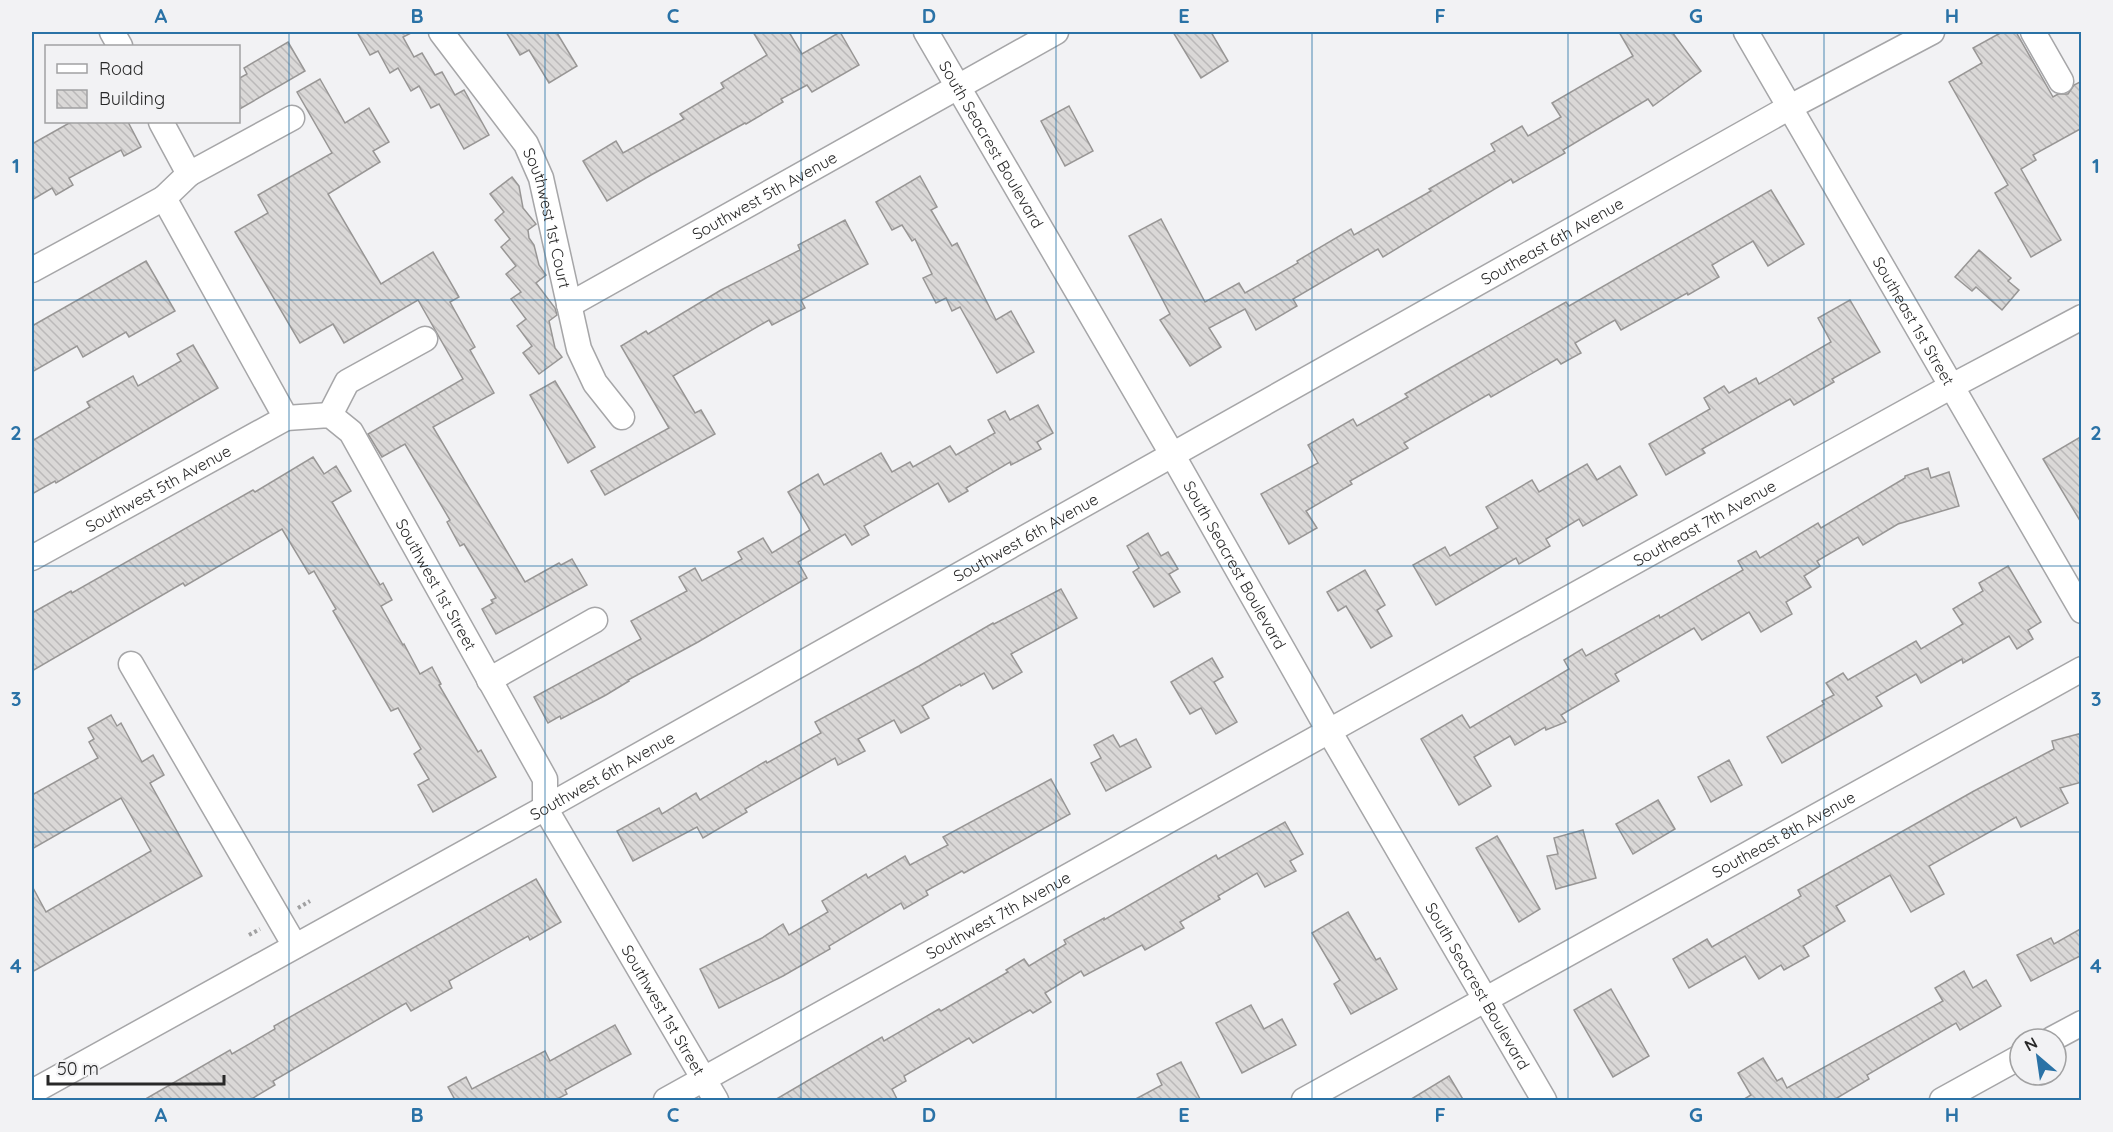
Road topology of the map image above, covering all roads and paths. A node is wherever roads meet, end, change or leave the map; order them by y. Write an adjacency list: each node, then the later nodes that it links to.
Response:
1 (441, 32): 15 (street, Southwest 1st Court)
2 (926, 32): 8 (street, South Seacrest Boulevard)
3 (1056, 32): 8 (street, Southwest 5th Avenue)
4 (1746, 32): 9 (street, Southeast 1st Street)
5 (1932, 32): 9 (street, Southeast 6th Avenue)
6 (2033, 32): 7 (street)
7 (2061, 81)
8 (958, 86): 15 (street, Southwest 5th Avenue); 22 (street, South Seacrest Boulevard)
9 (1790, 107): 18 (street, Southeast 1st Street); 22 (street, Southeast 6th Avenue)
10 (291, 118): 12 (street)
11 (162, 123): 12 (street)
12 (189, 174): 13 (street)
13 (164, 198): 14 (street); 21 (street)
14 (32, 270)
15 (569, 305): 20 (street, Southwest 1st Court)
16 (2082, 317): 18 (street, Southeast 7th Avenue)
17 (425, 339): 19 (street)
18 (1952, 386): 24 (street, Southeast 1st Street); 29 (street, Southeast 7th Avenue)
19 (330, 416): 21 (street); 28 (street, Southwest 1st Street)
20 (622, 417)
21 (286, 418): 23 (street, Southwest 5th Avenue)
22 (1172, 454): 29 (street, South Seacrest Boulevard); 30 (street, Southwest 6th Avenue)
23 (32, 558)
24 (2082, 611)
25 (595, 620): 28 (street)
26 (131, 664): 31 (street)
27 (2082, 669): 32 (street, Southeast 8th Avenue)
28 (489, 680): 30 (street, Southwest 1st Street)
29 (1329, 731): 32 (street, South Seacrest Boulevard); 36 (street, Southwest 7th Avenue)
30 (545, 808): 31 (street, Southwest 6th Avenue); 36 (street, Southwest 1st Street)
31 (295, 946): 37 (street, Southwest 6th Avenue)
32 (1485, 999): 40 (street, Southeast 8th Avenue); 41 (street, South Seacrest Boulevard)
33 (2082, 1023): 34 (street)
34 (2068, 1030)
35 (2008, 1064): 42 (street)
36 (703, 1080): 38 (street, Southwest 7th Avenue); 39 (street, Southwest 1st Street)
37 (32, 1092)
38 (666, 1101)
39 (716, 1101)
40 (1304, 1101)
41 (1544, 1101)
42 (1942, 1101)

